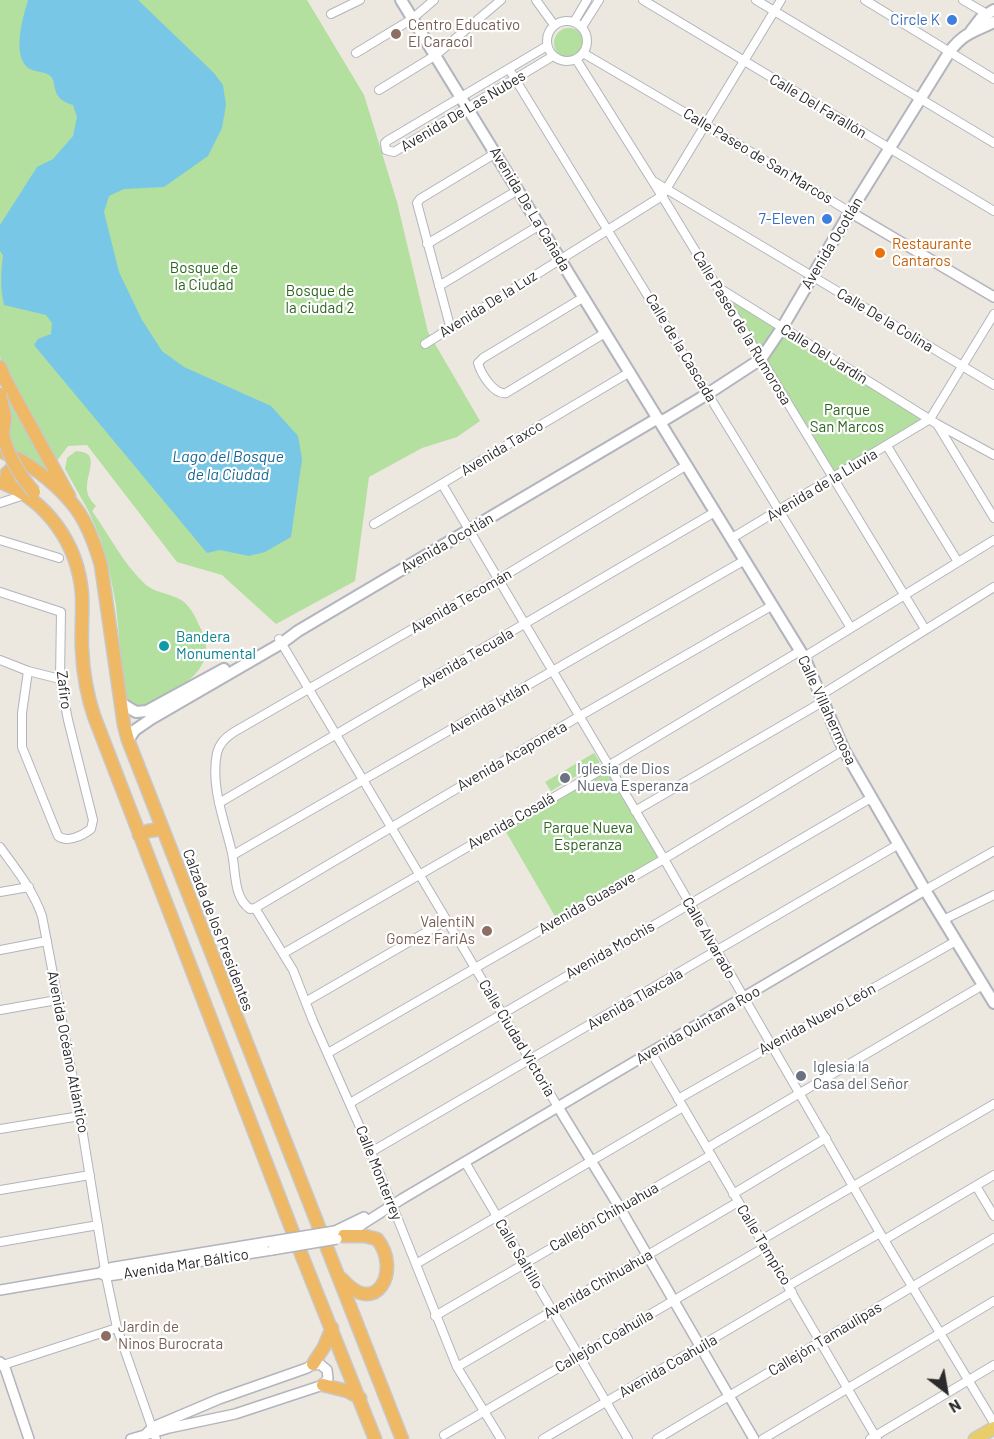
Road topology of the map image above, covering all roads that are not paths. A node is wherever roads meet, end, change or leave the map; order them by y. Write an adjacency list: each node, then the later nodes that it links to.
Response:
1 (360, 0): 14 (street)
2 (401, 0): 16 (main road, Avenida De La Cañada)
3 (434, 0): 16 (street)
4 (501, 0): 23 (street)
5 (536, 0): 18 (street)
6 (587, 0): 17 (street)
7 (599, 0): 19 (street)
8 (643, 0): 26 (street, Calle Del Farallón)
9 (756, 0): 13 (street)
10 (781, 0): 13 (street, Avenida De la Luz)
11 (865, 0): 21 (street)
12 (963, 0): 15 (street)
13 (775, 11): 26 (street, Avenida De la Luz); 32 (street)
14 (331, 14)
15 (992, 15): 21 (main road, Avenida Ocotlán)
16 (412, 19): 22 (street); 23 (main road, Avenida De La Cañada)
17 (574, 21): 18 (street); 19 (street)
18 (554, 25): 20 (street)
19 (582, 27): 25 (street)
20 (547, 46): 24 (street); 27 (street, Avenida De Las Nubes)
21 (950, 51): 29 (street); 32 (main road, Avenida Ocotlán)
22 (356, 53)
23 (436, 55): 30 (street); 31 (main road, Avenida De La Cañada)
24 (553, 56): 25 (street); 28 (street, Avenida De Las Nubes)
25 (580, 56): 34 (street, Calle Paseo de San Marcos); 39 (street, Calle De la Colina)
26 (745, 61): 34 (street, Avenida De la Luz); 36 (street, Calle Del Farallón)
27 (509, 69): 28 (street, Calle de la Cascada); 31 (street, Avenida De Las Nubes)
28 (516, 79): 33 (street, Avenida De Las Nubes); 43 (street, Calle de la Cascada)
29 (994, 79)
30 (379, 90)
31 (462, 97): 33 (main road, Avenida De La Cañada); 33 (street, Avenida De Las Nubes)
32 (920, 99): 35 (street); 36 (main road, Avenida Ocotlán)
33 (468, 107): 37 (main road, Avenida De La Cañada)
34 (706, 125): 39 (street, Avenida De la Luz); 41 (street, Calle Paseo de San Marcos)
35 (994, 143)
36 (889, 148): 40 (street, Calle Del Farallón); 41 (main road, Avenida Ocotlán)
37 (496, 153): 38 (main road, Avenida De La Cañada); 44 (street)
38 (518, 190): 42 (main road, Avenida De La Cañada); 44 (street)
39 (665, 193): 43 (street, Avenida De la Luz); 46 (street, Calle De la Colina); 48 (street, Calle Paseo de la Rumorosa)
40 (994, 211)
41 (850, 212): 46 (main road, Avenida Ocotlán); 50 (street, Calle Paseo de San Marcos)
42 (540, 225): 45 (main road, Avenida De La Cañada); 47 (street)
43 (609, 230): 45 (street, Avenida De la Luz); 61 (street, Calle de la Cascada)
44 (427, 244): 47 (street)
45 (561, 259): 49 (main road, Avenida De La Cañada); 52 (street, Avenida De la Luz)
46 (812, 276): 53 (main road, Avenida Ocotlán); 57 (street, Calle De la Colina)
47 (439, 286): 52 (street)
48 (717, 287): 53 (street, Calle Del Jardín); 56 (street, Calle Paseo de la Rumorosa)
49 (584, 297): 54 (main road, Avenida De La Cañada); 54 (street)
50 (994, 297)
51 (994, 314): 57 (street, Avenida de la Lluvia)
52 (450, 326): 55 (street, Avenida De la Luz)
53 (782, 328): 56 (main road, Avenida Ocotlán); 64 (street, Calle Del Jardín)
54 (605, 333): 59 (main road, Avenida De La Cañada)
55 (425, 344)
56 (761, 359): 61 (main road, Avenida Ocotlán); 72 (street, Calle Paseo de la Rumorosa)
57 (963, 366): 60 (street, Calle De la Colina); 64 (street, Avenida de la Lluvia)
58 (0, 367): 77 (highway)
59 (630, 372): 63 (main road, Avenida De La Cañada); 74 (street, Avenida Taxco)
60 (994, 386)
61 (709, 393): 63 (main road, Avenida Ocotlán); 78 (street, Calle de la Cascada)
62 (0, 394): 66 (highway, bridge)
63 (659, 420): 71 (main road, Calle Villahermosa); 82 (main road, Avenida Ocotlán)
64 (933, 421): 67 (street, Avenida de la Lluvia); 69 (street, Calle Del Jardín); 80 (street)
65 (0, 424): 75 (highway, bridge)
66 (0, 440)
67 (888, 446): 72 (street, Avenida de la Lluvia); 88 (street)
68 (2, 452): 70 (highway, Calzada de los Presidentes)
69 (994, 455)
70 (25, 463): 73 (highway); 77 (highway, Calzada de los Presidentes)
71 (687, 465): 79 (main road, Calle Villahermosa); 89 (street, Avenida Tecomán)
72 (834, 478): 78 (street, Avenida de la Lluvia); 92 (street, Calle Paseo de la Rumorosa)
73 (5, 484): 75 (highway)
74 (442, 484): 81 (street, Avenida Taxco); 82 (street, Calle Alvarado)
75 (29, 493): 76 (street); 117 (highway)
76 (0, 502)
77 (72, 503): 105 (highway, Calzada de los Presidentes)
78 (779, 511): 83 (street, Avenida de la Lluvia); 95 (street, Calle de la Cascada)
79 (716, 512): 83 (main road, Calle Villahermosa); 94 (street, Avenida Tecuala)
80 (994, 518)
81 (374, 524)
82 (470, 530): 89 (street, Calle Alvarado); 97 (main road, Avenida Ocotlán)
83 (732, 538): 87 (main road, Calle Villahermosa)
84 (0, 540): 86 (street)
85 (994, 540): 88 (street, Avenida Cosalá)
86 (59, 558)
87 (745, 560): 93 (main road, Calle Villahermosa); 101 (street, Avenida Ixtlán)
88 (958, 562): 92 (street, Avenida Cosalá)
89 (499, 579): 94 (street, Calle Alvarado); 103 (street, Avenida Tecomán)
90 (994, 587): 96 (street)
91 (0, 592): 102 (street, Zafiro)
92 (904, 595): 95 (street, Avenida Cosalá); 96 (street, Calle Paseo de la Rumorosa)
93 (773, 606): 98 (main road, Calle Villahermosa); 106 (street, Avenida Acaponeta)
94 (525, 624): 101 (street, Calle Alvarado); 108 (street, Avenida Tecuala)
95 (850, 628): 98 (street, Avenida Cosalá)
96 (925, 629): 104 (street)
97 (280, 641): 103 (street, Calle Ciudad Victoria); 105 (main road, Avenida Ocotlán); 109 (main road, Avenida Ocotlán)
98 (802, 654): 104 (main road, Calle Villahermosa); 111 (street, Avenida Cosalá)
99 (0, 660): 100 (street)
100 (28, 670): 102 (street); 102 (street, Zafiro)
101 (552, 671): 106 (street, Calle Alvarado); 112 (street, Avenida Ixtlán)
102 (60, 679)
103 (310, 689): 107 (street, Avenida Tecomán); 108 (street, Calle Ciudad Victoria)
104 (822, 698): 110 (main road, Calle Villahermosa); 115 (street)
105 (121, 703): 109 (highway, Calzada de los Presidentes)
106 (578, 717): 111 (street, Calle Alvarado); 118 (street, Avenida Acaponeta)
107 (234, 732): 114 (street, Calle Monterrey)
108 (337, 734): 112 (street, Calle Ciudad Victoria); 114 (street, Avenida Tecuala)
109 (128, 740): 116 (highway, Calzada de los Presidentes)
110 (844, 750): 113 (main road, Calle Villahermosa); 125 (street, Avenida Guasave)
111 (608, 766): 115 (street, Calle Alvarado); 126 (street, Avenida Cosalá)
112 (364, 781): 118 (street, Calle Ciudad Victoria); 124 (street, Avenida Ixtlán)
113 (871, 798): 121 (main road, Calle Villahermosa); 131 (street, Avenida Mochis)
114 (219, 803): 124 (street, Calle Monterrey)
115 (636, 811): 125 (street, Calle Alvarado)
116 (157, 817): 117 (highway); 119 (highway, Calzada de los Presidentes)
117 (134, 822): 120 (highway)
118 (392, 826): 126 (street, Calle Ciudad Victoria); 132 (street, Avenida Acaponeta)
119 (162, 829): 120 (highway); 186 (highway, Calzada de los Presidentes)
120 (140, 835): 196 (highway)
121 (899, 844): 128 (main road, Calle Villahermosa); 138 (street, Avenida Tlaxcala)
122 (0, 847): 127 (street, Avenida Océano Atlántico)
123 (994, 851): 128 (street, Avenida Quintana Roo)
124 (233, 855): 132 (street, Calle Monterrey)
125 (664, 859): 131 (street, Calle Alvarado); 140 (street, Avenida Guasave)
126 (420, 873): 133 (street, Calle Ciudad Victoria); 139 (street, Avenida Cosalá)
127 (29, 887): 129 (street); 135 (street, Avenida Océano Atlántico)
128 (925, 890): 134 (main road, Calle Villahermosa); 142 (street, Avenida Quintana Roo)
129 (0, 892)
130 (994, 895): 134 (street)
131 (689, 904): 138 (street, Calle Alvarado); 147 (street, Avenida Mochis)
132 (254, 909): 139 (street, Calle Monterrey)
133 (447, 920): 140 (street, Calle Ciudad Victoria); 144 (street)
134 (943, 920): 136 (main road, Calle Villahermosa)
135 (47, 941): 137 (street); 143 (street, Avenida Océano Atlántico)
136 (956, 941): 141 (main road, Calle Villahermosa); 148 (street, Avenida Nuevo León)
137 (0, 950)
138 (716, 952): 142 (street, Calle Alvarado); 151 (street, Avenida Tlaxcala)
139 (284, 953): 144 (street, Calle Monterrey)
140 (475, 967): 147 (street, Calle Ciudad Victoria); 150 (street, Avenida Guasave)
141 (987, 986): 145 (main road, Calle Villahermosa); 152 (street, Callejón Chihuahua)
142 (743, 998): 148 (street, Calle Alvarado); 149 (street, Avenida Quintana Roo)
143 (57, 1000): 146 (street); 158 (street, Avenida Océano Atlántico)
144 (307, 1001): 150 (street, Calle Monterrey)
145 (994, 1003)
146 (0, 1010)
147 (502, 1013): 151 (street, Calle Ciudad Victoria); 154 (street, Avenida Mochis)
148 (771, 1045): 152 (street, Calle Alvarado); 153 (street, Avenida Nuevo León)
149 (651, 1052): 153 (street, Calle Tampico); 156 (street, Avenida Quintana Roo)
150 (328, 1053): 154 (street, Calle Monterrey)
151 (530, 1060): 156 (street, Calle Ciudad Victoria); 162 (street, Avenida Tlaxcala)
152 (799, 1093): 160 (street, Calle Alvarado); 161 (street, Callejón Chihuahua)
153 (678, 1099): 157 (street, Calle Tampico)
154 (350, 1103): 162 (street, Calle Monterrey)
155 (994, 1104): 168 (street, Callejón Coahuila)
156 (558, 1107): 163 (street, Calle Ciudad Victoria); 164 (street, Avenida Quintana Roo)
157 (683, 1107): 161 (street, Calle Tampico); 163 (street)
158 (80, 1116): 159 (street); 165 (street, Avenida Océano Atlántico)
159 (0, 1129)
160 (826, 1138): 168 (street, Calle Alvarado); 170 (street)
161 (709, 1151): 170 (street, Calle Tampico); 173 (street, Callejón Chihuahua)
162 (371, 1152): 172 (street, Calle Monterrey)
163 (590, 1161): 173 (street, Calle Ciudad Victoria); 174 (street)
164 (465, 1162): 172 (street, Avenida Quintana Roo); 174 (street, Calle Saltillo)
165 (90, 1175): 169 (street); 176 (street, Avenida Océano Atlántico)
166 (994, 1175): 167 (street)
167 (976, 1186): 175 (street); 180 (street)
168 (854, 1187): 177 (street, Calle Alvarado); 182 (street, Callejón Coahuila)
169 (0, 1190)
170 (734, 1194): 171 (street, Calle Tampico)
171 (738, 1202): 182 (street, Calle Tampico); 183 (street, Avenida Chihuahua)
172 (392, 1205): 178 (street, Avenida Quintana Roo); 185 (street, Calle Monterrey)
173 (620, 1208): 183 (street, Calle Ciudad Victoria); 184 (street, Callejón Chihuahua)
174 (496, 1216): 184 (street, Calle Saltillo); 185 (street)
175 (994, 1216)
176 (98, 1225): 181 (street); 187 (street, Avenida Océano Atlántico)
177 (880, 1233): 180 (street, Calle Alvarado); 189 (street, Avenida Coahuila)
178 (338, 1235): 186 (highway); 187 (street, Avenida Mar Báltico, bridge)
179 (994, 1238): 188 (street, Callejón Tamaulipas)
180 (884, 1240): 188 (street, Calle Alvarado)
181 (0, 1242)
182 (763, 1243): 189 (street, Calle Tampico); 191 (street, Callejón Coahuila)
183 (647, 1255): 191 (street, Calle Ciudad Victoria); 193 (street, Avenida Chihuahua)
184 (525, 1263): 193 (street, Calle Saltillo); 194 (street, Callejón Chihuahua)
185 (416, 1264): 194 (street, Calle Monterrey)
186 (336, 1272): 221 (highway, Calzada de los Presidentes)
187 (104, 1273): 190 (street, Avenida Mar Báltico); 195 (street, Avenida Océano Atlántico)
188 (913, 1286): 197 (street, Calle Alvarado); 198 (street, Callejón Tamaulipas)
189 (790, 1289): 198 (street, Calle Tampico); 199 (street, Avenida Coahuila)
190 (0, 1290)
191 (673, 1300): 199 (street, Calle Ciudad Victoria); 200 (street, Callejón Coahuila)
192 (994, 1301): 197 (street)
193 (553, 1311): 200 (street, Calle Saltillo); 204 (street, Avenida Chihuahua)
194 (435, 1316): 204 (street, Calle Monterrey)
195 (117, 1328): 201 (street); 215 (street, Avenida Océano Atlántico)
196 (332, 1328): 202 (highway); 209 (highway)
197 (941, 1333): 205 (street, Calle Alvarado); 207 (street)
198 (821, 1341): 207 (street, Calle Tampico); 208 (street, Callejón Tamaulipas)
199 (699, 1347): 208 (street, Calle Ciudad Victoria); 210 (street, Avenida Coahuila)
200 (579, 1356): 210 (street, Calle Saltillo); 211 (street, Callejón Coahuila)
201 (1, 1364): 218 (street)
202 (313, 1364): 206 (street); 212 (street)
203 (994, 1365): 205 (street)
204 (457, 1367): 211 (street, Calle Monterrey)
205 (969, 1380): 214 (street, Calle Alvarado); 217 (street)
206 (323, 1385): 209 (highway); 213 (street)
207 (848, 1389): 217 (street, Calle Tampico); 227 (street)
208 (729, 1396): 225 (street, Callejón Tamaulipas); 226 (street, Calle Ciudad Victoria)
209 (360, 1398): 220 (highway)
210 (606, 1402): 223 (street, Avenida Coahuila); 224 (street, Calle Saltillo)
211 (484, 1411): 216 (street, Callejón Coahuila); 222 (street, Calle Monterrey)
212 (190, 1412): 213 (street); 215 (street)
213 (193, 1422): 215 (street)
214 (994, 1426): 228 (main road)
215 (152, 1433): 219 (street)
216 (444, 1435)
217 (874, 1438)
218 (29, 1439)
219 (130, 1439)
220 (375, 1439)
221 (402, 1439)
222 (501, 1439)
223 (543, 1439)
224 (628, 1439)
225 (657, 1439)
226 (754, 1439)
227 (763, 1439)
228 (975, 1439)

